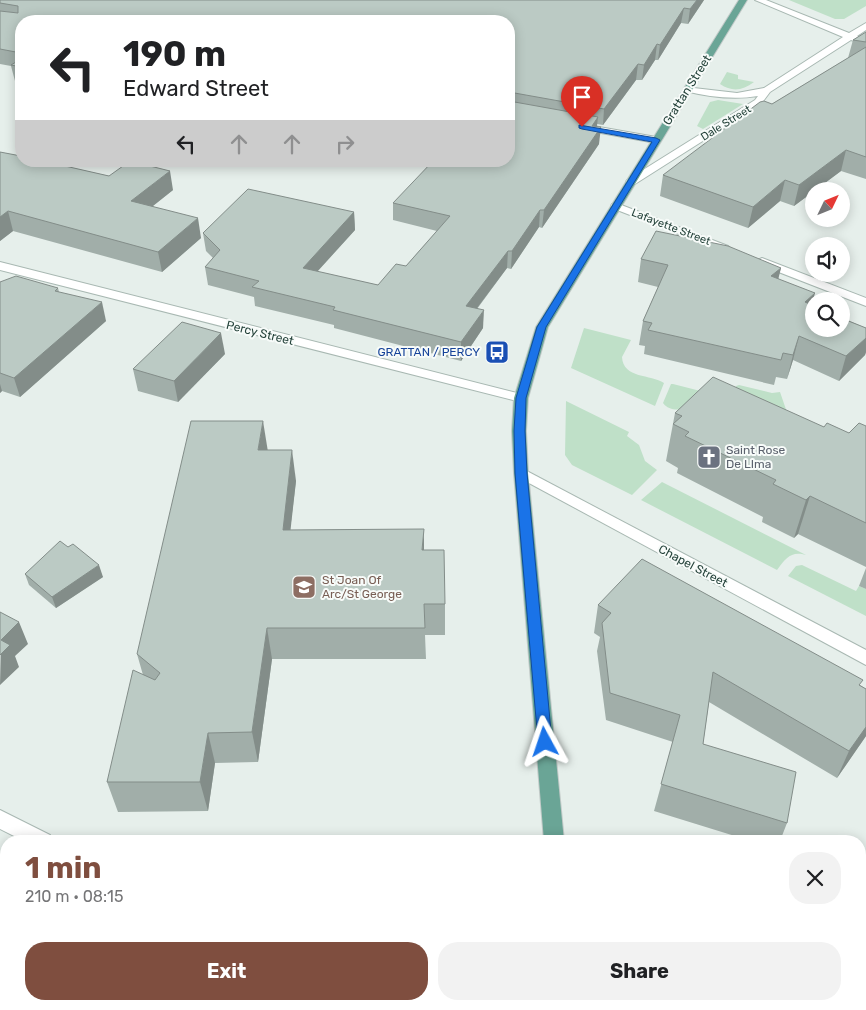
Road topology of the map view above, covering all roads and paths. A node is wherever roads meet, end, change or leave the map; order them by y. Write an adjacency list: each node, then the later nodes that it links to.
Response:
1 (743, 0): 6 (main road, Grattan Street)
2 (759, 0): 4 (street)
3 (866, 26): 4 (street, Dale Street)
4 (848, 36): 5 (street); 7 (street, Dale Street)
5 (866, 42)
6 (688, 89): 7 (street); 9 (main road, Grattan Street)
7 (767, 90): 10 (street, Dale Street)
8 (569, 124): 9 (street)
9 (656, 140): 10 (main road, Grattan Street)
10 (631, 182): 11 (main road, Grattan Street)
11 (616, 206): 13 (street, Lafayette Street); 14 (main road, Grattan Street)
12 (0, 266): 14 (street, Percy Street)
13 (866, 302)
14 (521, 398): 15 (main road, Grattan Street)
15 (521, 473): 16 (street, Chapel Street); 19 (main road, Grattan Street)
16 (866, 658)
17 (0, 819): 18 (street)
18 (31, 835)
19 (553, 835)

